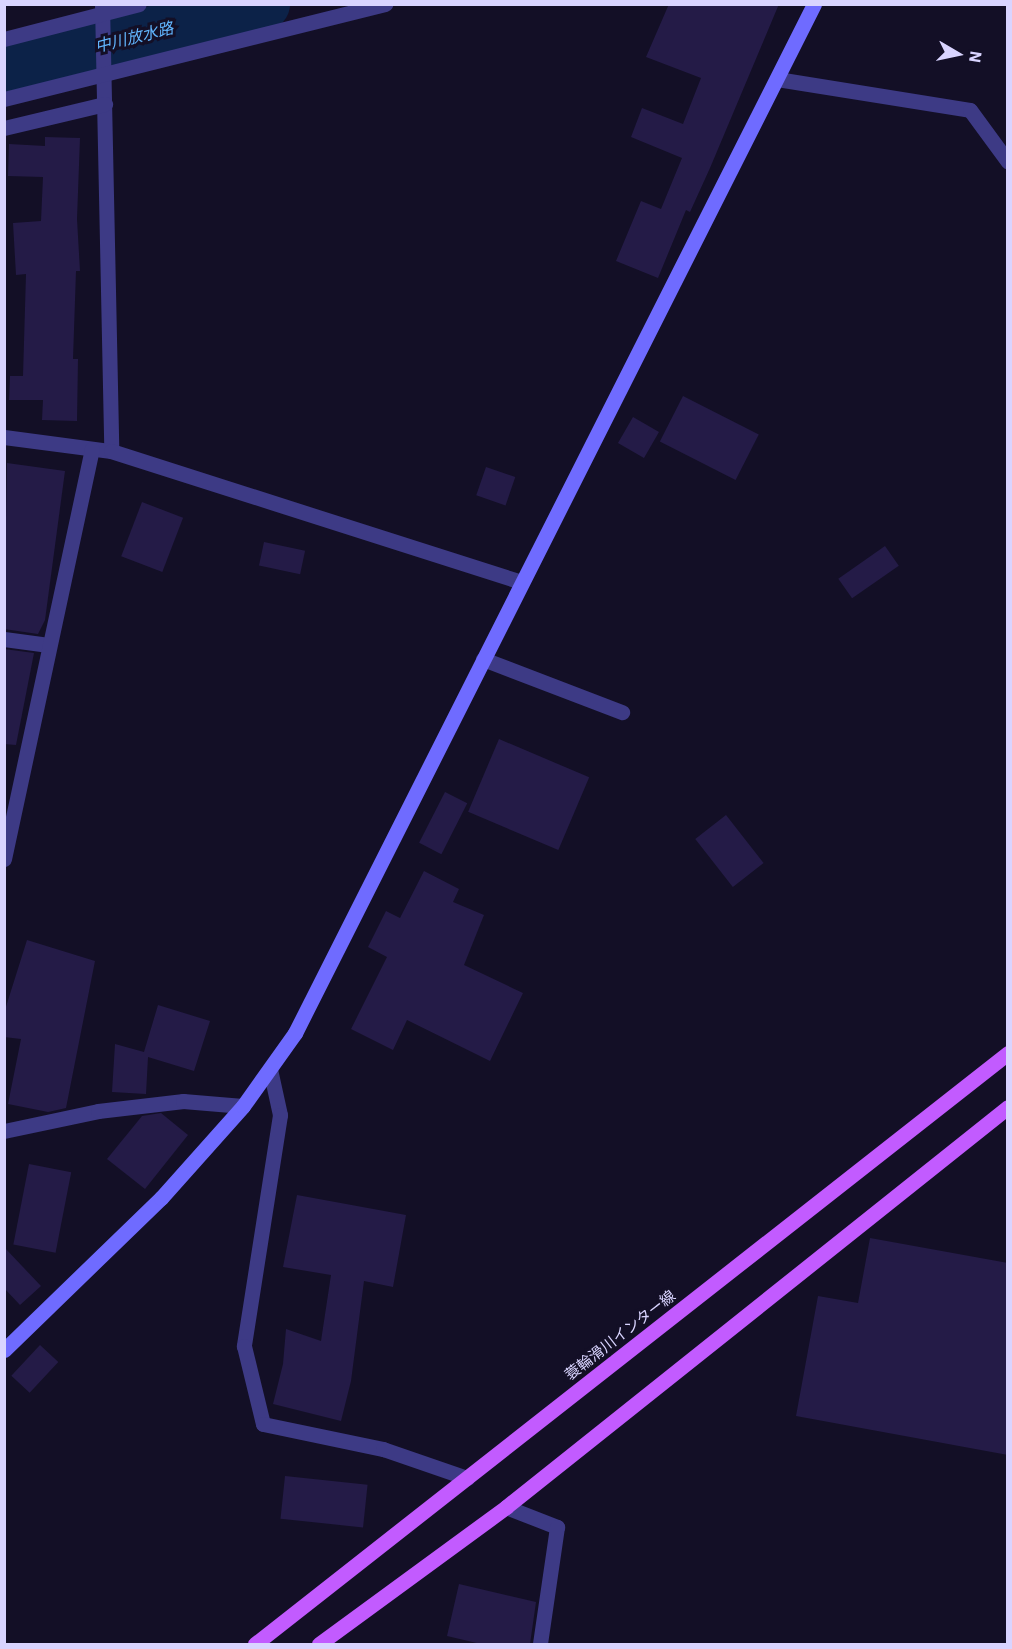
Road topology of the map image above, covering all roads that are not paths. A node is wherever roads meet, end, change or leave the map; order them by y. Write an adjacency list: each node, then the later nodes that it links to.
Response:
1 (139, 4): 4 (street)
2 (385, 4): 6 (street)
3 (814, 4): 7 (street)
4 (102, 14): 5 (street); 6 (street)
5 (4, 39)
6 (104, 67): 8 (street); 9 (street)
7 (777, 79): 11 (street); 15 (street)
8 (4, 99)
9 (105, 104): 10 (street); 14 (street)
10 (4, 128)
11 (1008, 162)
12 (4, 437): 13 (street)
13 (92, 449): 14 (street); 17 (street)
14 (111, 451): 15 (street)
15 (521, 582): 18 (street)
16 (4, 639): 17 (street)
17 (49, 645): 20 (street)
18 (483, 659): 19 (street); 23 (street)
19 (622, 712)
20 (7, 836): 21 (street)
21 (4, 859)
22 (1008, 1053): 28 (main road, 蓑輪滑川インター線)
23 (270, 1069): 24 (street); 28 (street)
24 (243, 1106): 26 (street); 27 (street)
25 (1008, 1107): 29 (main road)
26 (4, 1131)
27 (4, 1350)
28 (467, 1478): 30 (main road, 蓑輪滑川インター線)
29 (506, 1507): 31 (main road); 32 (street)
30 (255, 1644)
31 (319, 1644)
32 (540, 1644)

